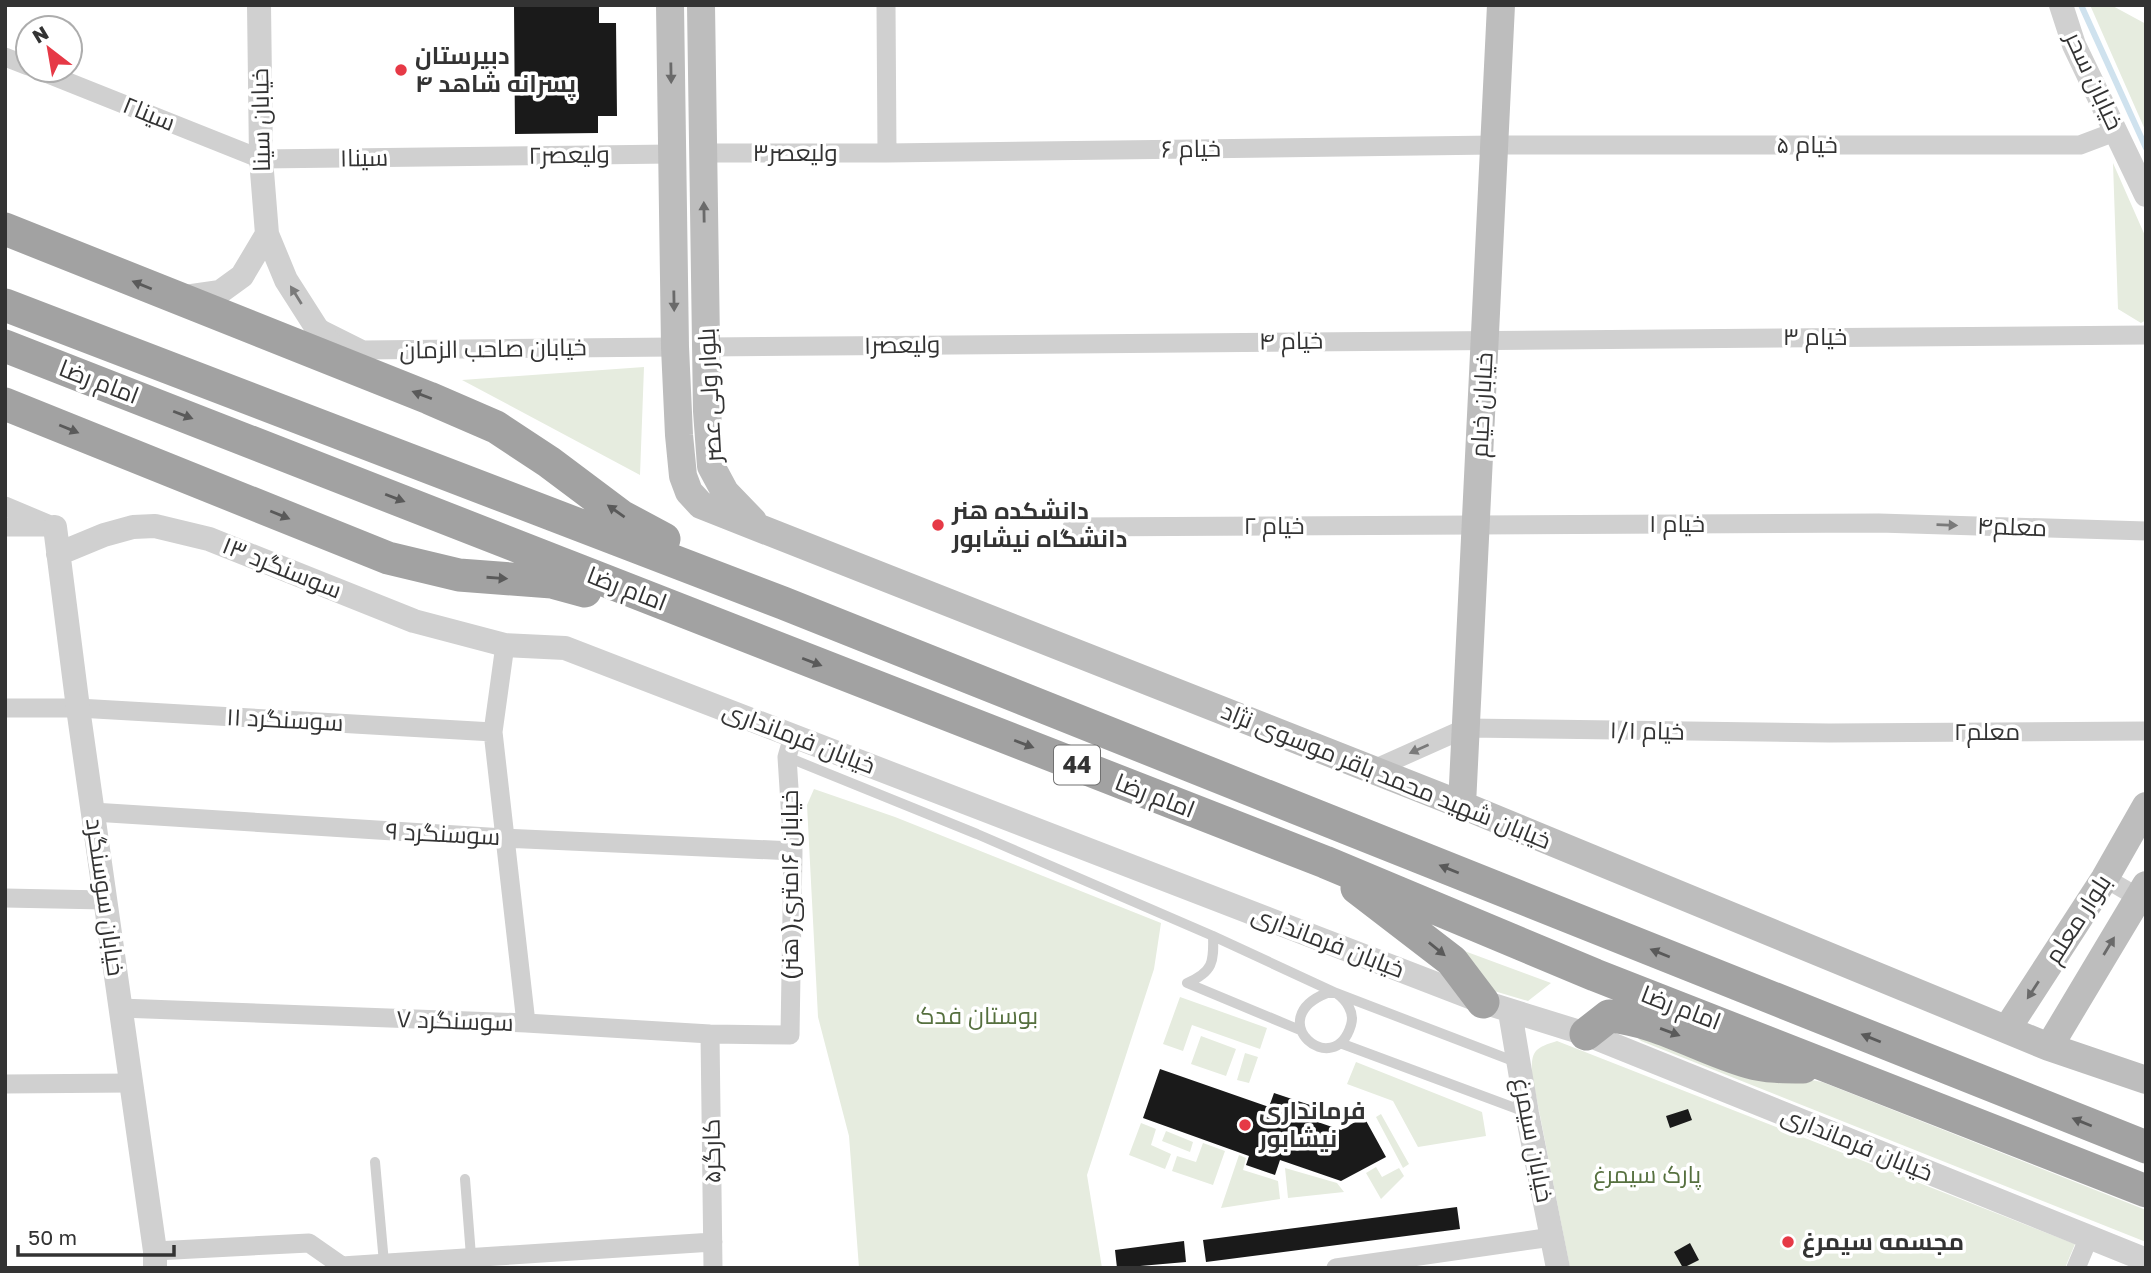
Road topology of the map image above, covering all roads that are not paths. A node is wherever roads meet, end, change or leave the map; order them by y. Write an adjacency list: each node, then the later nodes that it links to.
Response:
1 (260, 5): 14 (street, خیابان سینا)
2 (670, 5): 12 (main road, بلوار ولی عصر, one-way to 12)
3 (701, 5): 10 (main road, بلوار ولی عصر)
4 (886, 5): 11 (street)
5 (1501, 5): 9 (main road, خیابان خیام)
6 (2061, 5): 8 (street, خیابان سحر)
7 (73, 84): 14 (street, سینا۲)
8 (2117, 131): 9 (street, خیام ۵); 15 (street, خیابان سحر)
9 (1494, 145): 11 (street, خیام ۶); 22 (main road, خیابان خیام)
10 (703, 153): 11 (street, ولیعصر۳); 25 (main road, بلوار ولی عصر, one-way to 10)
11 (887, 153)
12 (672, 154): 13 (street, ولیعصر۲); 26 (main road, بلوار ولی عصر, one-way to 26)
13 (467, 156): 14 (street, سینا۱)
14 (261, 159): 17 (street, خیابان سینا)
15 (2146, 195)
16 (5, 229): 18 (highway, one-way to 16)
17 (267, 234): 18 (street); 20 (street, خیابان سینا, one-way to 17)
18 (176, 299): 27 (highway)
19 (5, 305): 38 (highway, امام رضا / 44)
20 (316, 327): 26 (street, خیابان صاحب الزمان); 27 (street, خیابان سینا)
21 (2146, 335): 22 (street, خیام ۳)
22 (1485, 339): 23 (street, خیام ۴); 31 (main road, خیابان خیام)
23 (1097, 343): 25 (street, ولیعصر۱)
24 (5, 346): 40 (highway, امام رضا / 44, one-way to 40)
25 (706, 346): 26 (main road); 35 (main road, بلوار ولی عصر)
26 (675, 347): 35 (main road, بلوار ولی عصر)
27 (352, 369): 38 (highway, one-way to 27)
28 (5, 404): 40 (highway, one-way to 40)
29 (5, 506): 33 (street)
30 (1879, 523): 31 (street, خیام ۱); 36 (street, معلم۴, one-way to 36)
31 (1476, 526): 34 (street, خیام ۲); 43 (main road, خیابان خیام)
32 (5, 527): 33 (street)
33 (55, 527): 37 (street, خیابان سوسنگرد)
34 (1072, 527)
35 (763, 530): 48 (main road, خیابان شهید محمد باقر موسوی نژاد)
36 (2146, 530)
37 (58, 554): 39 (street, سوسنگرد ۱۳); 42 (street, خیابان سوسنگرد)
38 (783, 603): 77 (highway, امام رضا / 44, one-way to 38)
39 (505, 645): 45 (street); 47 (street, خیابان فرمانداری)
40 (770, 645): 54 (highway, امام رضا / 44, one-way to 54)
41 (5, 708): 42 (street, سوسنگرد ۱۱)
42 (78, 708): 45 (street, سوسنگرد ۱۱); 51 (street, خیابان سوسنگرد)
43 (1466, 729): 46 (street, خیام ۱/۱); 48 (street, one-way to 48); 49 (main road, خیابان خیام)
44 (2146, 730): 46 (street, معلم۲)
45 (493, 732): 52 (street)
46 (1829, 733)
47 (790, 746): 53 (street, خیابان ۱۶متری( هنر)); 59 (lane); 61 (street, خیابان فرمانداری)
48 (1372, 769): 49 (main road, خیابان شهید محمد باقر موسوی نژاد)
49 (1462, 805): 64 (main road, خیابان شهید محمد باقر موسوی نژاد)
50 (2146, 807): 55 (main road, بلوار معلم)
51 (93, 812): 52 (street, سوسنگرد ۹); 58 (street, خیابان سوسنگرد)
52 (504, 838): 53 (street, سوسنگرد ۹); 63 (street)
53 (793, 851): 68 (street, خیابان ۱۶متری( هنر))
54 (1325, 862): 61 (highway, one-way to 61); 72 (highway, امام رضا / 44)
55 (2105, 878): 56 (street); 64 (main road, بلوار معلم, one-way to 64)
56 (2143, 895): 70 (main road, بلوار معلم, one-way to 56)
57 (5, 898): 58 (street)
58 (105, 900): 62 (street, خیابان سوسنگرد)
59 (1213, 936): 60 (lane); 65 (lane)
60 (1336, 993): 65 (lane); 69 (lane); 71 (lane)
61 (1496, 1007): 67 (street, خیابان فرمانداری); 71 (street, خیابان سیمرغ)
62 (120, 1008): 63 (street, سوسنگرد ۷); 74 (street, خیابان سوسنگرد)
63 (526, 1023): 66 (street, سوسنگرد ۷)
64 (2007, 1029): 70 (main road, خیابان شهید محمد باقر موسوی نژاد)
65 (1300, 1030): 69 (lane)
66 (710, 1034): 68 (street, سوسنگرد ۷); 83 (street, کارگر۵)
67 (1586, 1034): 72 (highway, one-way to 72); 82 (street, خیابان فرمانداری)
68 (790, 1035)
69 (1340, 1043): 76 (lane)
70 (2049, 1046): 73 (main road, خیابان شهید محمد باقر موسوی نژاد)
71 (1519, 1063): 76 (street, خیابان سیمرغ)
72 (1826, 1065): 80 (highway, امام رضا / 44)
73 (2146, 1080)
74 (131, 1083): 75 (street); 85 (street, خیابان سوسنگرد)
75 (5, 1084)
76 (1527, 1113): 81 (street, خیابان سیمرغ)
77 (2146, 1147)
78 (375, 1162): 87 (lane)
79 (465, 1179): 84 (lane)
80 (2146, 1191)
81 (1552, 1237): 89 (street); 90 (street, خیابان سیمرغ)
82 (2089, 1237): 86 (street, خیابان فرمانداری); 91 (street)
83 (713, 1242): 84 (street); 88 (street, کارگر۵)
84 (471, 1256): 87 (street)
85 (155, 1260): 87 (street)
86 (2146, 1260)
87 (384, 1263)
88 (713, 1268)
89 (1336, 1268)
90 (1558, 1268)
91 (2076, 1268)

